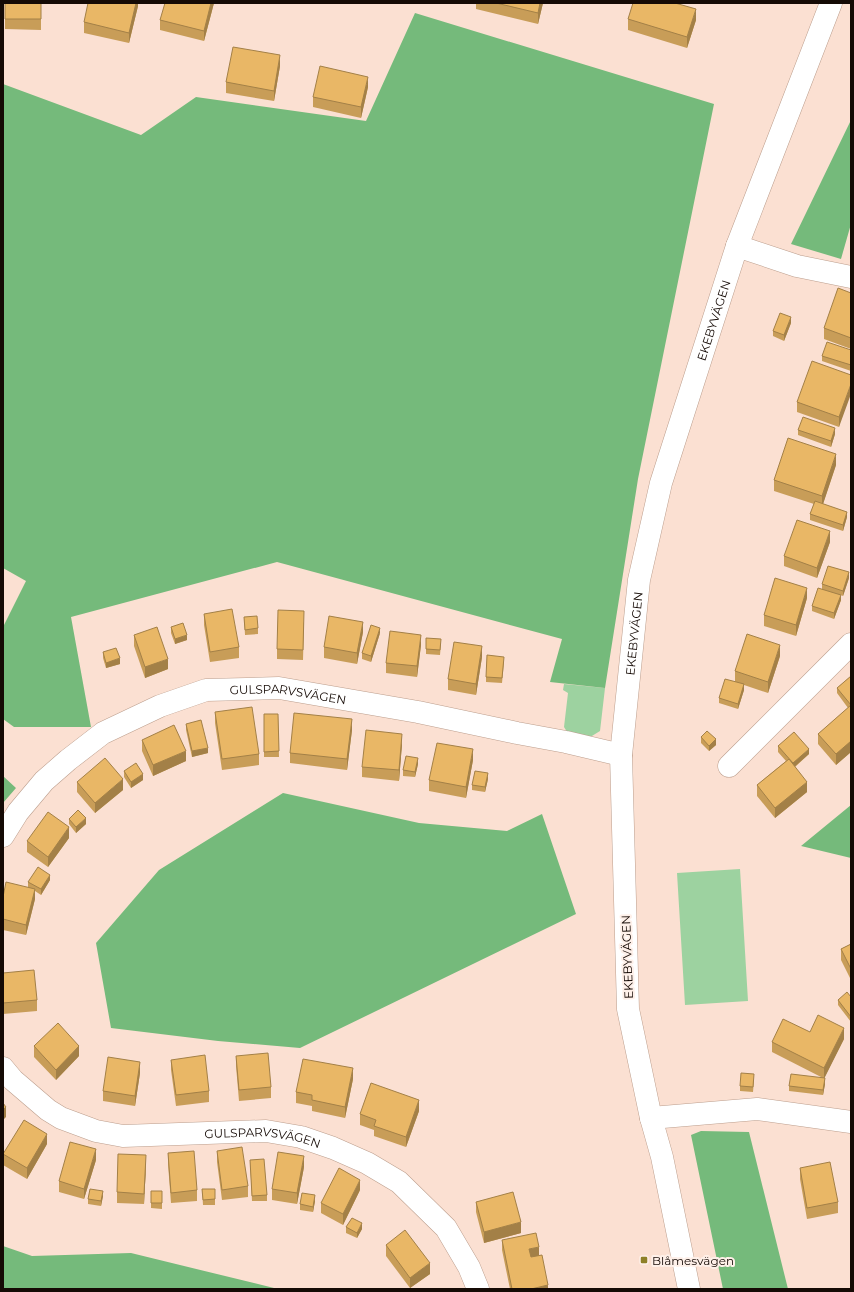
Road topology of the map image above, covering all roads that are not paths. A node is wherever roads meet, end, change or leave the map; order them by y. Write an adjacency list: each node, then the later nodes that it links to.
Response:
1 (831, 3): 2 (street, EKEBYVÄGEN)
2 (737, 246): 3 (street); 5 (street, EKEBYVÄGEN)
3 (851, 277)
4 (851, 644): 6 (street)
5 (621, 755): 7 (street, GULSPARVSVÄGEN); 9 (street, EKEBYVÄGEN)
6 (729, 766)
7 (3, 836)
8 (3, 1068): 11 (street, GULSPARVSVÄGEN)
9 (651, 1118): 10 (street); 12 (street, EKEBYVÄGEN)
10 (851, 1122)
11 (478, 1289)
12 (689, 1289)

